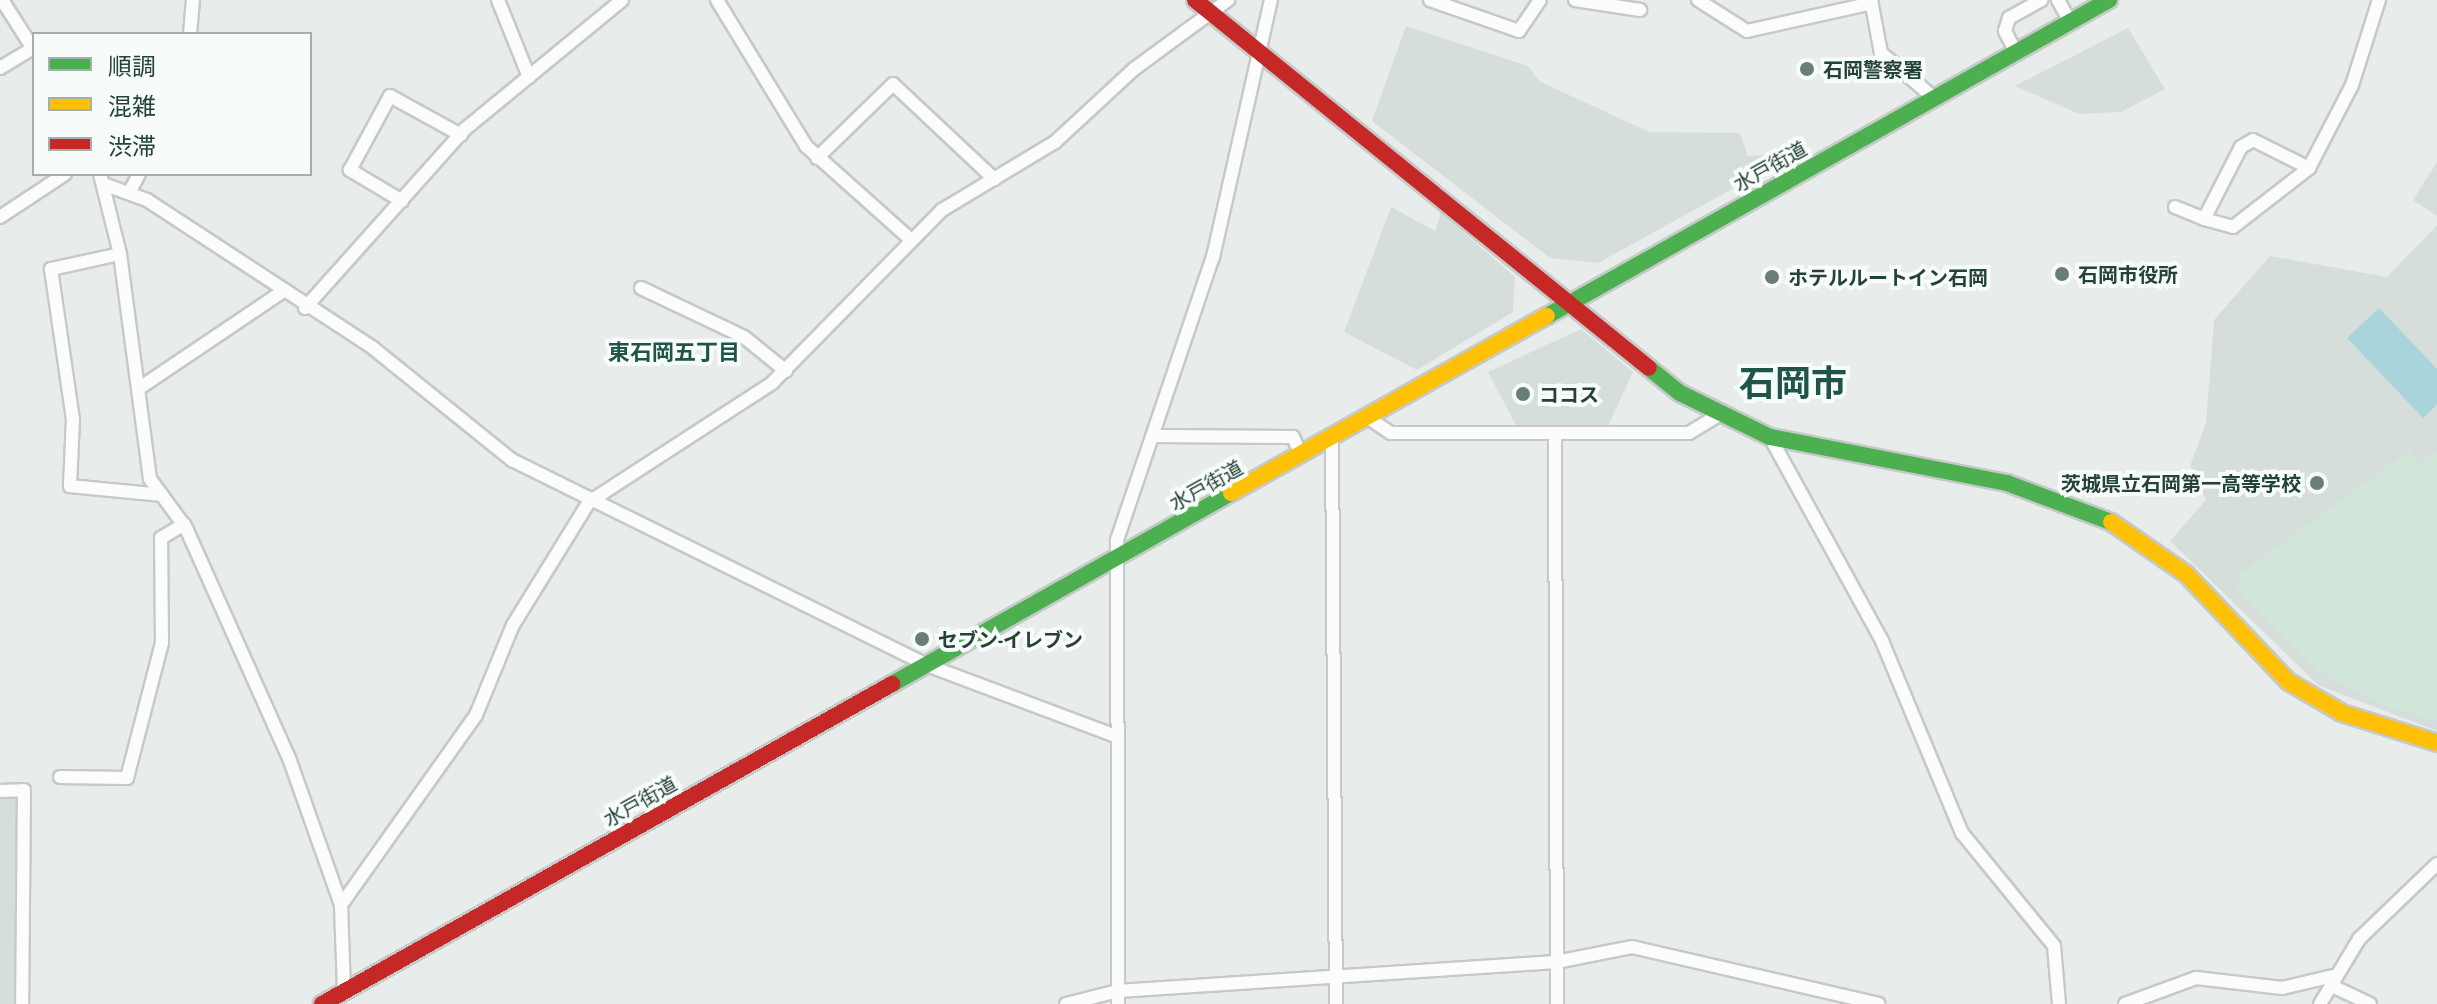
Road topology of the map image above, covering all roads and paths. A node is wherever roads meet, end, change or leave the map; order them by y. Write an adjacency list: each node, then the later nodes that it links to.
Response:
1 (2, 0): 22 (street)
2 (193, 0): 21 (street)
3 (498, 0): 27 (street)
4 (622, 0): 27 (street)
5 (717, 0): 30 (street)
6 (1195, 0): 19 (main road)
7 (1228, 0): 19 (street)
8 (1271, 0): 24 (street)
9 (1430, 0): 10 (street)
10 (1540, 0)
11 (1575, 0): 18 (street)
12 (1698, 0): 17 (street)
13 (2041, 0): 25 (street)
14 (2058, 0): 20 (street)
15 (2109, 0): 20 (main road, 水戸街道)
16 (2379, 0): 31 (street)
17 (1872, 2): 28 (street)
18 (1640, 10)
19 (1211, 13): 24 (main road); 34 (street)
20 (2070, 22): 25 (main road, 水戸街道)
21 (190, 32)
22 (32, 46)
23 (32, 50): 26 (street)
24 (1256, 50): 45 (main road); 52 (street)
25 (2016, 52): 28 (main road, 水戸街道)
26 (0, 68)
27 (529, 77): 29 (street)
28 (1934, 98): 45 (main road, 水戸街道)
29 (461, 135): 37 (street); 37 (street)
30 (817, 158): 34 (street); 41 (street)
31 (2309, 168): 40 (street); 40 (street)
32 (62, 176): 39 (street)
33 (138, 176): 36 (street)
34 (994, 179): 41 (street)
35 (103, 180): 36 (street); 42 (street)
36 (130, 191): 44 (street)
37 (402, 201): 46 (street)
38 (2175, 207): 40 (street)
39 (0, 217)
40 (2204, 219)
41 (910, 239): 47 (street)
42 (120, 254): 48 (street); 56 (street)
43 (641, 288): 47 (street)
44 (282, 292): 46 (street); 48 (street)
45 (1571, 299): 49 (main road); 50 (main road, 水戸街道)
46 (305, 308): 57 (street)
47 (786, 371): 57 (street)
48 (138, 389): 56 (street)
49 (1719, 415): 51 (street); 54 (main road)
50 (1367, 417): 51 (street); 53 (main road, 水戸街道)
51 (1555, 434): 67 (street)
52 (1155, 436): 55 (street); 59 (street)
53 (1332, 437): 55 (main road, 水戸街道); 68 (street)
54 (1770, 437): 62 (main road); 79 (street)
55 (1301, 455): 59 (main road, 水戸街道)
56 (162, 495): 58 (street)
57 (589, 502): 60 (street); 66 (street)
58 (184, 524): 63 (street); 66 (street)
59 (1118, 557): 60 (main road, 水戸街道); 61 (street)
60 (924, 664): 61 (street); 71 (main road, 水戸街道)
61 (1118, 737): 70 (street)
62 (2437, 743)
63 (60, 777)
64 (0, 791): 73 (street)
65 (2437, 864): 69 (street)
66 (341, 905): 71 (street)
67 (1556, 962): 68 (street); 72 (street); 77 (street)
68 (1336, 976): 70 (street); 76 (street)
69 (2332, 981): 80 (street); 81 (street); 82 (street)
70 (1118, 997): 75 (street)
71 (342, 998): 74 (main road, 水戸街道)
72 (1841, 1002): 78 (street)
73 (22, 1004)
74 (322, 1004)
75 (1066, 1004)
76 (1336, 1004)
77 (1557, 1004)
78 (1878, 1004)
79 (2059, 1004)
80 (2125, 1004)
81 (2320, 1004)
82 (2370, 1004)

